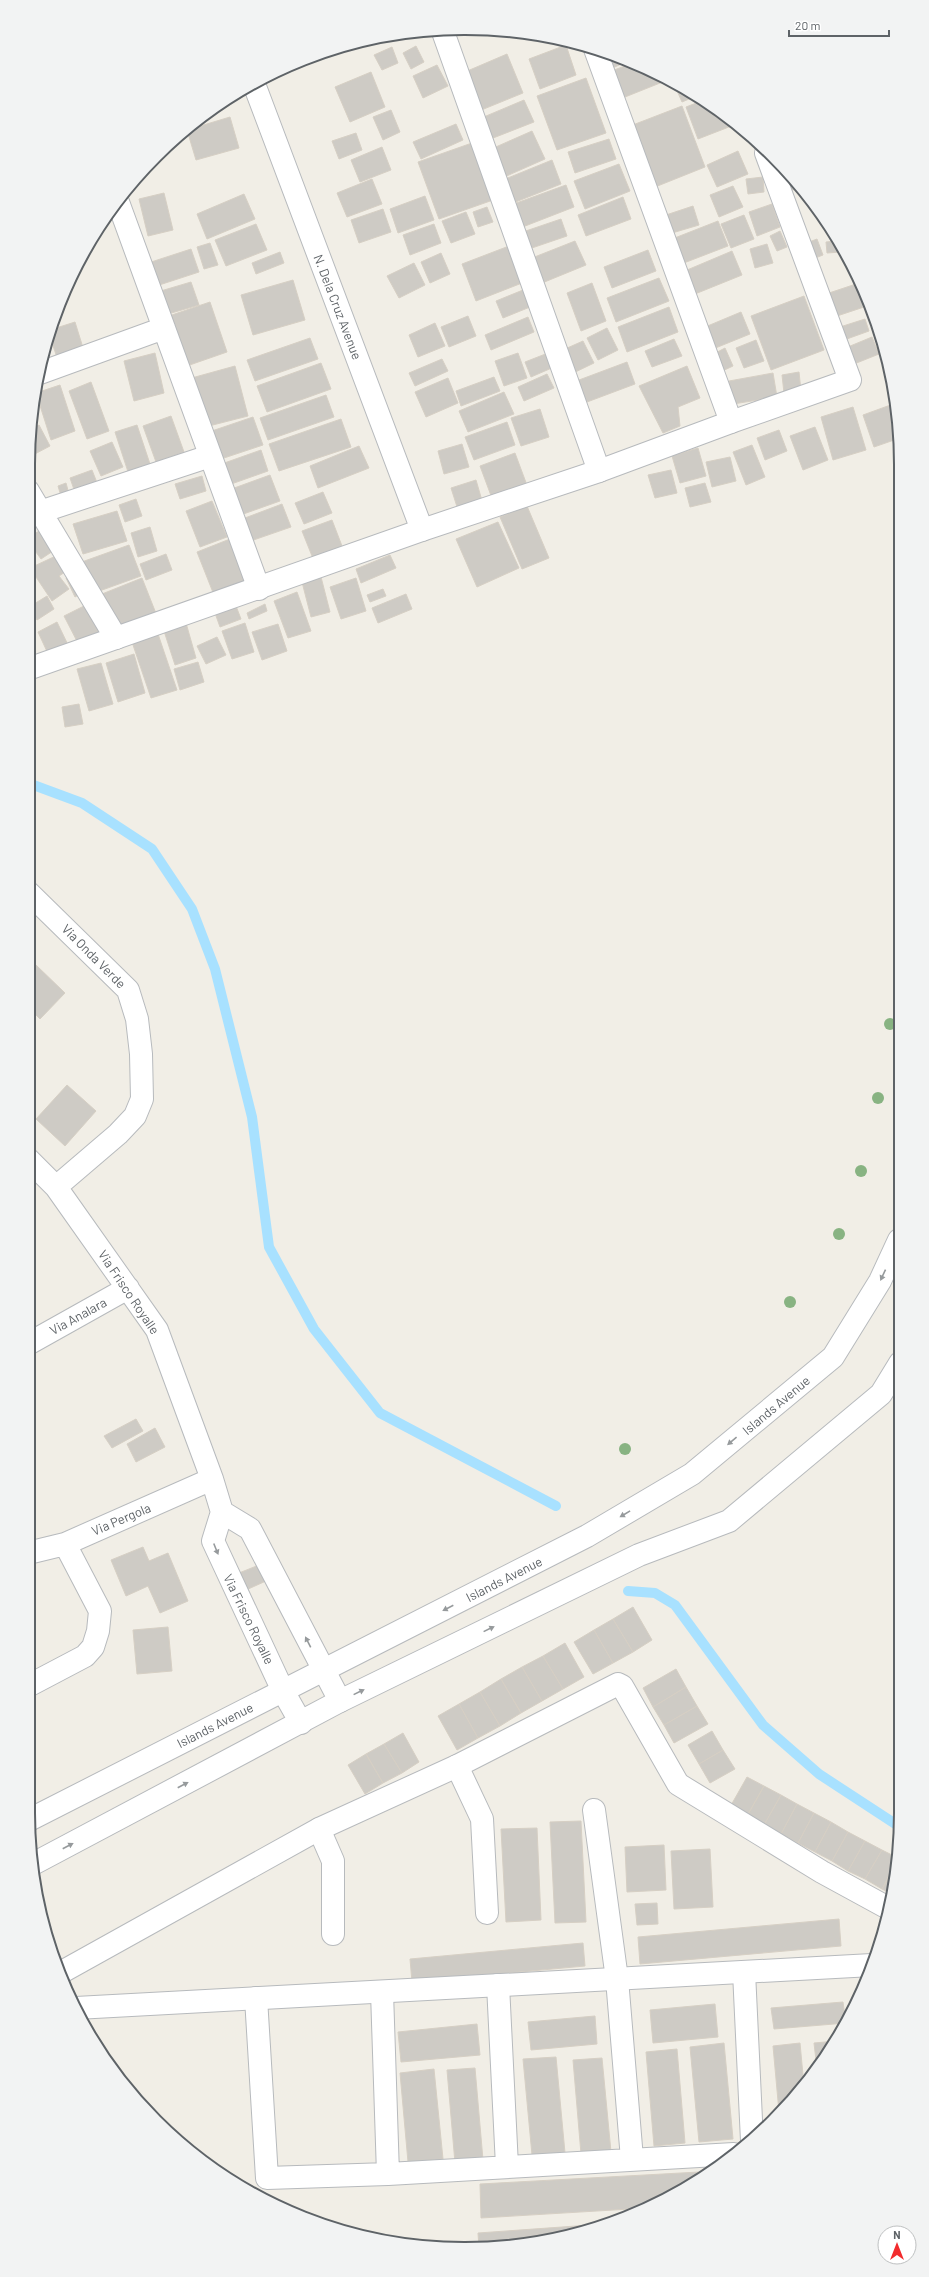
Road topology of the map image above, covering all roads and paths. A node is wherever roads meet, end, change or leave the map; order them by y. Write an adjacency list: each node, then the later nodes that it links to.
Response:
1 (444, 36): 10 (street)
2 (598, 56): 8 (street)
3 (256, 90): 13 (street, N. Dela Cruz Avenue)
4 (770, 163): 8 (street)
5 (120, 208): 6 (street)
6 (164, 328): 7 (street); 9 (street)
7 (45, 371)
8 (731, 422): 10 (street)
9 (210, 456): 12 (street); 14 (street)
10 (599, 471): 13 (street)
11 (35, 503): 12 (street)
12 (40, 512): 15 (street)
13 (422, 530): 14 (street)
14 (259, 589): 15 (street)
15 (116, 638): 16 (street)
16 (35, 667)
17 (35, 899): 19 (street, Via Onda Verde)
18 (35, 1167): 19 (street, Via Frisco Royalle)
19 (56, 1188): 21 (street, Via Frisco Royalle)
20 (894, 1252): 28 (street, Islands Avenue, one-way to 28)
21 (128, 1288): 22 (street, Via Analara); 24 (street, Via Frisco Royalle)
22 (35, 1340)
23 (894, 1373): 31 (street, one-way to 23)
24 (212, 1479): 25 (street, Via Frisco Royalle); 26 (street, Via Pergola)
25 (222, 1512): 28 (street, one-way to 25); 30 (street, Via Frisco Royalle, one-way to 30)
26 (65, 1544): 27 (street, Via Pergola); 29 (street)
27 (35, 1551)
28 (324, 1672): 30 (street, Islands Avenue); 31 (street)
29 (35, 1682)
30 (283, 1691): 32 (street, Via Frisco Royalle); 35 (street, Islands Avenue)
31 (340, 1701): 32 (street)
32 (301, 1723): 37 (street, one-way to 32)
33 (457, 1766): 36 (street); 38 (street); 39 (street)
34 (594, 1810): 44 (street)
35 (35, 1817)
36 (319, 1829): 40 (street); 42 (street)
37 (38, 1861)
38 (884, 1906)
39 (487, 1913)
40 (333, 1934)
41 (864, 1968): 43 (street)
42 (65, 1970)
43 (744, 1972): 44 (street); 49 (street)
44 (617, 1979): 45 (street); 51 (street)
45 (498, 1985): 46 (street); 52 (street)
46 (382, 1992): 47 (street); 53 (street)
47 (256, 1998): 48 (street); 53 (street)
48 (82, 2008)
49 (752, 2132)
50 (724, 2154): 51 (street)
51 (632, 2159): 52 (street)
52 (507, 2166): 53 (street)
53 (388, 2174)

